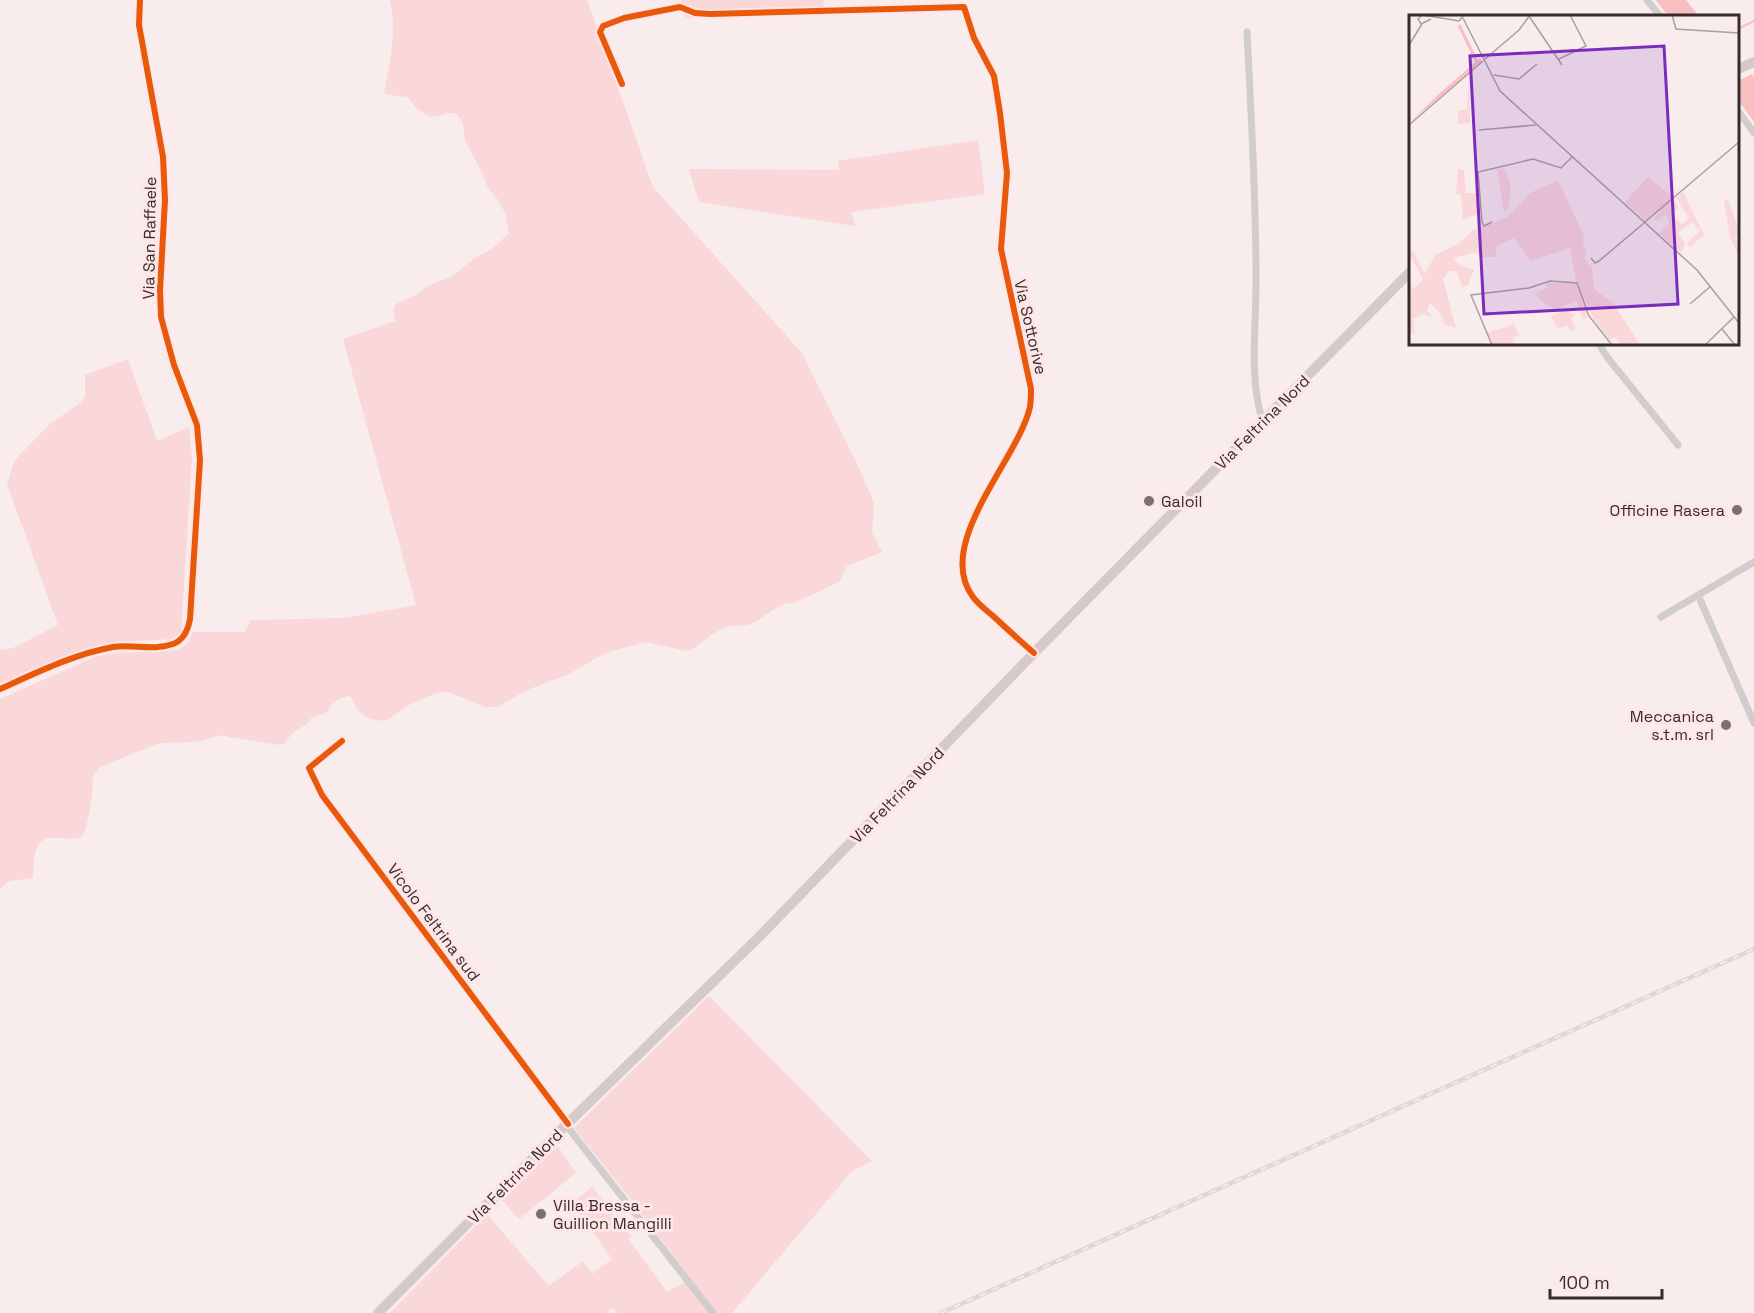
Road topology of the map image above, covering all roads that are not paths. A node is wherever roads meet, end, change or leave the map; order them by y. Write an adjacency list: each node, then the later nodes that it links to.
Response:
1 (140, 0): 18 (street, Via San Raffaele)
2 (1647, 0): 3 (street)
3 (1659, 15)
4 (1247, 33): 12 (street)
5 (1754, 62): 6 (main road)
6 (1739, 68)
7 (622, 84): 17 (street, Via Sottorive)
8 (1739, 114): 9 (street)
9 (1754, 133)
10 (1409, 273): 12 (main road, Via Feltrina Nord)
11 (1600, 345): 13 (street)
12 (1263, 422): 17 (main road, Via Feltrina Nord)
13 (1678, 445)
14 (1754, 562): 15 (street)
15 (1698, 595): 16 (street); 19 (street)
16 (1661, 617)
17 (1034, 653): 21 (main road, Via Feltrina Nord)
18 (0, 689)
19 (1754, 723)
20 (342, 741): 21 (street, Vicolo Feltrina sud)
21 (567, 1124): 22 (main road, Via Feltrina Nord); 23 (street)
22 (378, 1313)
23 (714, 1313)

